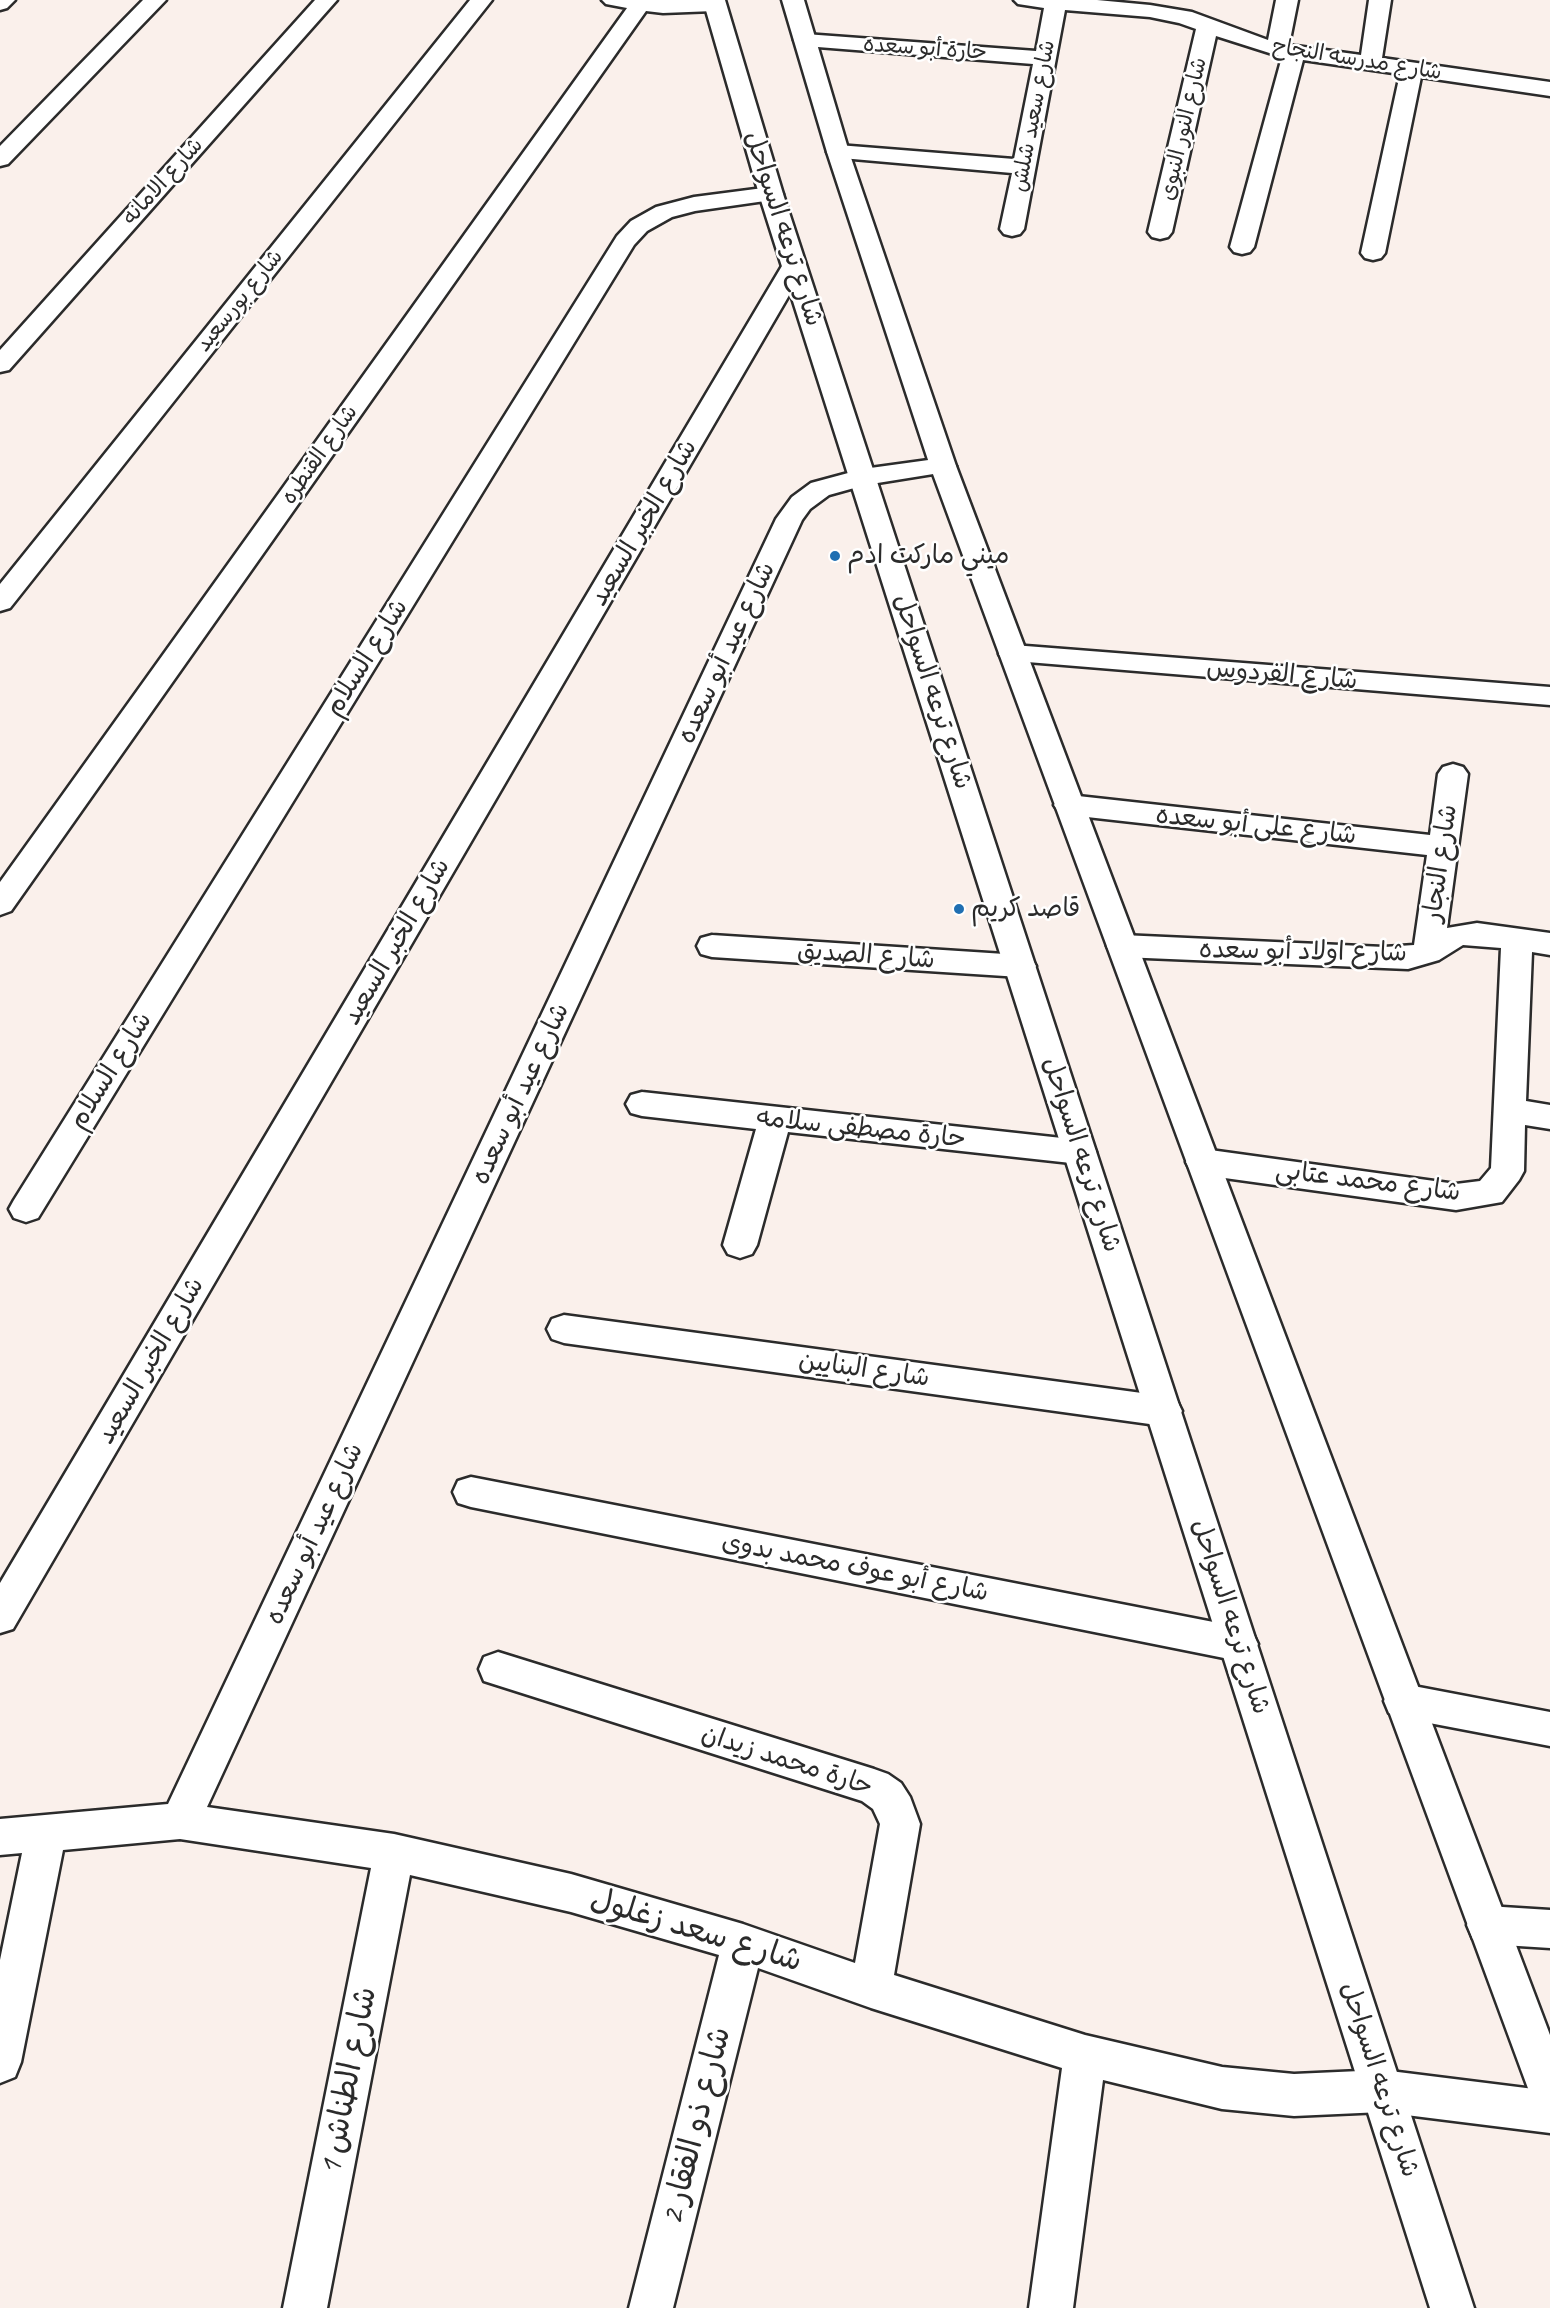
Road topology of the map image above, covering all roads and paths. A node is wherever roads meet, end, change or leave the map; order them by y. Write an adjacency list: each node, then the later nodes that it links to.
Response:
1 (4, 0): 12 (street)
2 (155, 0): 23 (street)
3 (326, 0): 31 (street, شارع الامانه)
4 (481, 0): 34 (street, شارع بورسعيد)
5 (613, 0): 13 (street)
6 (793, 0): 16 (street)
7 (1025, 0): 11 (street, شارع مدرسه النجاح)
8 (1287, 0): 17 (street)
9 (1380, 0): 19 (street)
10 (714, 2): 13 (street); 25 (street, شارع ترعه السواحل)
11 (1056, 3): 14 (street, شارع مدرسه النجاح); 18 (street, شارع سعيد شلش)
12 (0, 4)
13 (640, 5): 40 (street, شارع القنطره)
14 (1151, 5): 15 (street, شارع مدرسه النجاح)
15 (1208, 25): 17 (street, شارع مدرسه النجاح); 27 (street, شارع النور النبوى)
16 (805, 40): 18 (street, حارة أبو سعده); 22 (street)
17 (1286, 51): 19 (street, شارع مدرسه النجاح); 28 (street)
18 (1045, 58): 24 (street, شارع سعيد شلش)
19 (1370, 64): 20 (street, شارع مدرسه النجاح)
20 (1412, 70): 21 (street, شارع مدرسه النجاح); 29 (street)
21 (1550, 89)
22 (838, 152): 24 (street); 32 (street)
23 (0, 159)
24 (1024, 167): 26 (street, شارع سعيد شلش)
25 (771, 194): 30 (street, شارع ترعه السواحل); 53 (street, شارع السلام)
26 (1012, 229)
27 (1160, 232)
28 (1242, 247)
29 (1373, 253)
30 (795, 266): 33 (street, شارع ترعه السواحل); 58 (street, شارع الخبر السعيد)
31 (0, 365)
32 (943, 466): 33 (street, شارع عيد أبو سعده); 35 (street)
33 (863, 477): 46 (street, شارع ترعه السواحل); 63 (street, شارع عيد أبو سعده)
34 (0, 602)
35 (1013, 654): 36 (street, شارع الفردوس); 38 (street)
36 (1550, 696)
37 (1453, 774): 39 (street, شارع النجار)
38 (1069, 805): 39 (street, شارع على أبو سعده); 44 (street)
39 (1443, 847): 45 (street, شارع النجار)
40 (0, 904)
41 (1517, 939): 42 (street, شارع اولاد أبو سعده); 45 (street, شارع اولاد أبو سعده); 48 (street, شارع محمد عتابى)
42 (1550, 944)
43 (712, 946): 46 (street, شارع الصديق)
44 (1122, 946): 45 (street, شارع اولاد أبو سعده); 52 (street)
45 (1428, 952)
46 (1020, 966): 51 (street, شارع ترعه السواحل)
47 (642, 1104): 50 (street, حارة مصطفى سلامه)
48 (1510, 1111): 49 (street); 52 (street, شارع محمد عتابى)
49 (1550, 1118)
50 (775, 1120): 51 (street, حارة مصطفى سلامه); 54 (street)
51 (1080, 1152): 56 (street, شارع ترعه السواحل)
52 (1203, 1162): 61 (street)
53 (26, 1209)
54 (740, 1245)
55 (564, 1329): 56 (street, شارع البنايين)
56 (1164, 1411): 59 (street, شارع ترعه السواحل)
57 (471, 1492): 59 (street, شارع أبو عوف محمد بدوى)
58 (0, 1617)
59 (1239, 1644): 73 (street, شارع ترعه السواحل)
60 (498, 1669): 70 (street, حارة محمد زيدان)
61 (1403, 1701): 62 (street); 67 (street)
62 (1550, 1729)
63 (180, 1821): 64 (street, شارع سعد زغلول); 66 (street, شارع سعد زغلول)
64 (46, 1834): 65 (street, شارع سعد زغلول); 72 (street)
65 (0, 1837)
66 (394, 1853): 69 (street, شارع سعد زغلول); 76 (street, شارع الطناش 1)
67 (1487, 1925): 68 (street); 74 (street)
68 (1550, 1929)
69 (743, 1943): 70 (street, شارع سعد زغلول); 77 (street, شارع ذو الفقار 2)
70 (871, 1988): 71 (street, شارع سعد زغلول)
71 (1085, 2055): 73 (street, شارع سعد زغلول); 78 (street)
72 (0, 2058)
73 (1382, 2091): 75 (street, شارع سعد زغلول); 79 (street, شارع ترعه السواحل)
74 (1550, 2091)
75 (1550, 2112)
76 (304, 2308)
77 (651, 2308)
78 (1051, 2308)
79 (1452, 2308)

